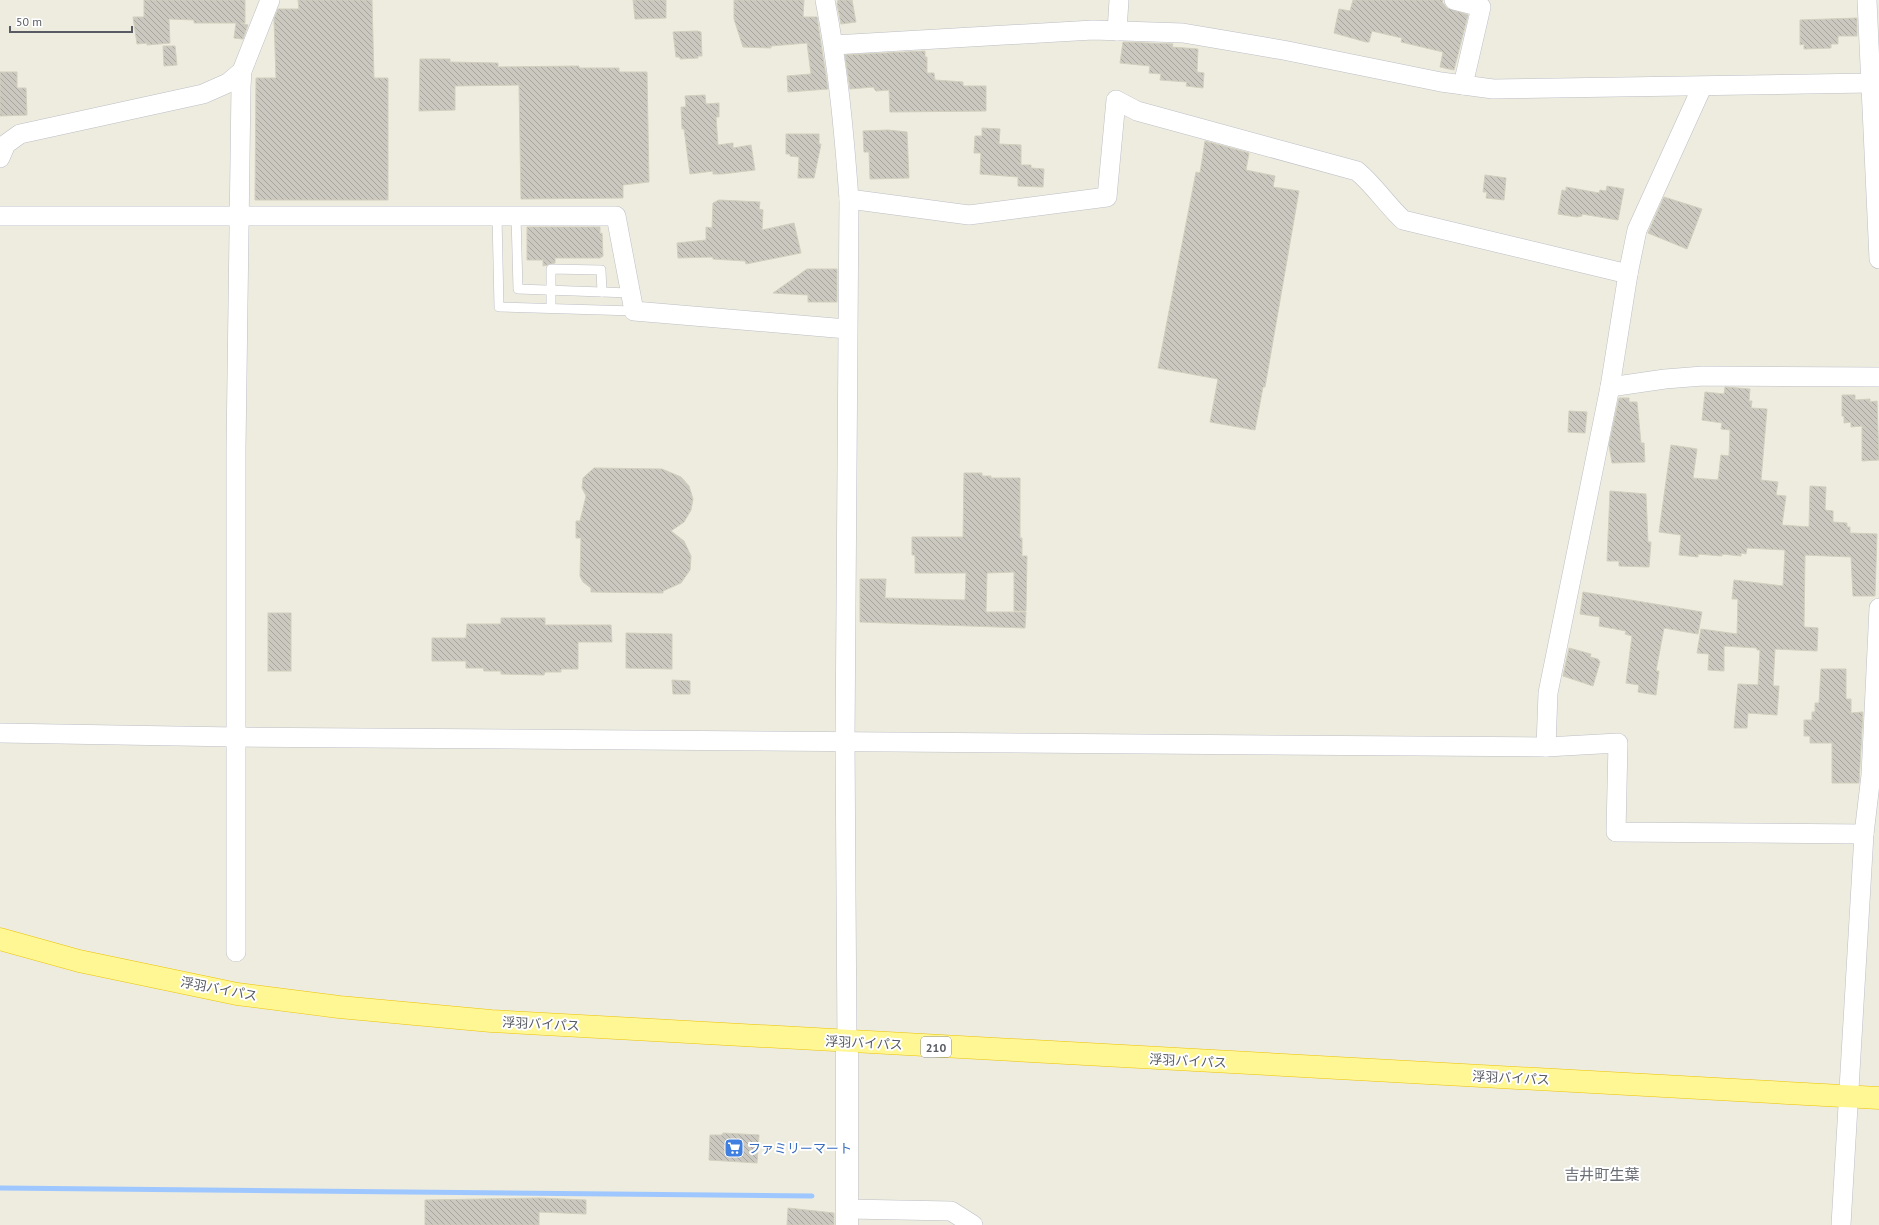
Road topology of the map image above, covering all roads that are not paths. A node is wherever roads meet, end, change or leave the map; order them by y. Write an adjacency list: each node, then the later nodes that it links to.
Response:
1 (270, 0): 8 (street)
2 (825, 0): 7 (street)
3 (1119, 0): 6 (street)
4 (1454, 0): 10 (street)
5 (1868, 0): 9 (street)
6 (1117, 30): 7 (street); 10 (street)
7 (834, 45): 13 (street)
8 (242, 71): 12 (street); 15 (street)
9 (1875, 82): 11 (street); 18 (street)
10 (1464, 85): 11 (street)
11 (1702, 87): 19 (street)
12 (0, 158)
13 (848, 200): 19 (street); 25 (street)
14 (0, 216): 15 (street)
15 (240, 216): 16 (street); 30 (street)
16 (497, 216): 17 (street); 23 (lane)
17 (516, 216): 20 (lane); 22 (street)
18 (1879, 259)
19 (1628, 274): 27 (street)
20 (551, 291): 21 (lane); 21 (lane); 23 (lane)
21 (602, 292): 22 (lane)
22 (630, 293): 24 (street)
23 (551, 308): 24 (lane)
24 (634, 311): 25 (street)
25 (847, 329): 31 (street)
26 (1879, 377): 27 (street)
27 (1610, 387): 32 (street)
28 (1879, 608): 33 (street)
29 (0, 733): 30 (street)
30 (236, 737): 31 (street); 36 (street)
31 (846, 740): 32 (street); 37 (street)
32 (1546, 747): 34 (street)
33 (1875, 776): 34 (street)
34 (1864, 834): 38 (street)
35 (0, 939): 37 (highway, 浮羽バイパス / 210)
36 (236, 952)
37 (847, 1042): 38 (highway, 浮羽バイパス / 210); 40 (street)
38 (1849, 1096): 39 (highway, 浮羽バイパス / 210); 42 (street)
39 (1879, 1098)
40 (848, 1217): 41 (street)
41 (973, 1225)
42 (1841, 1225)

